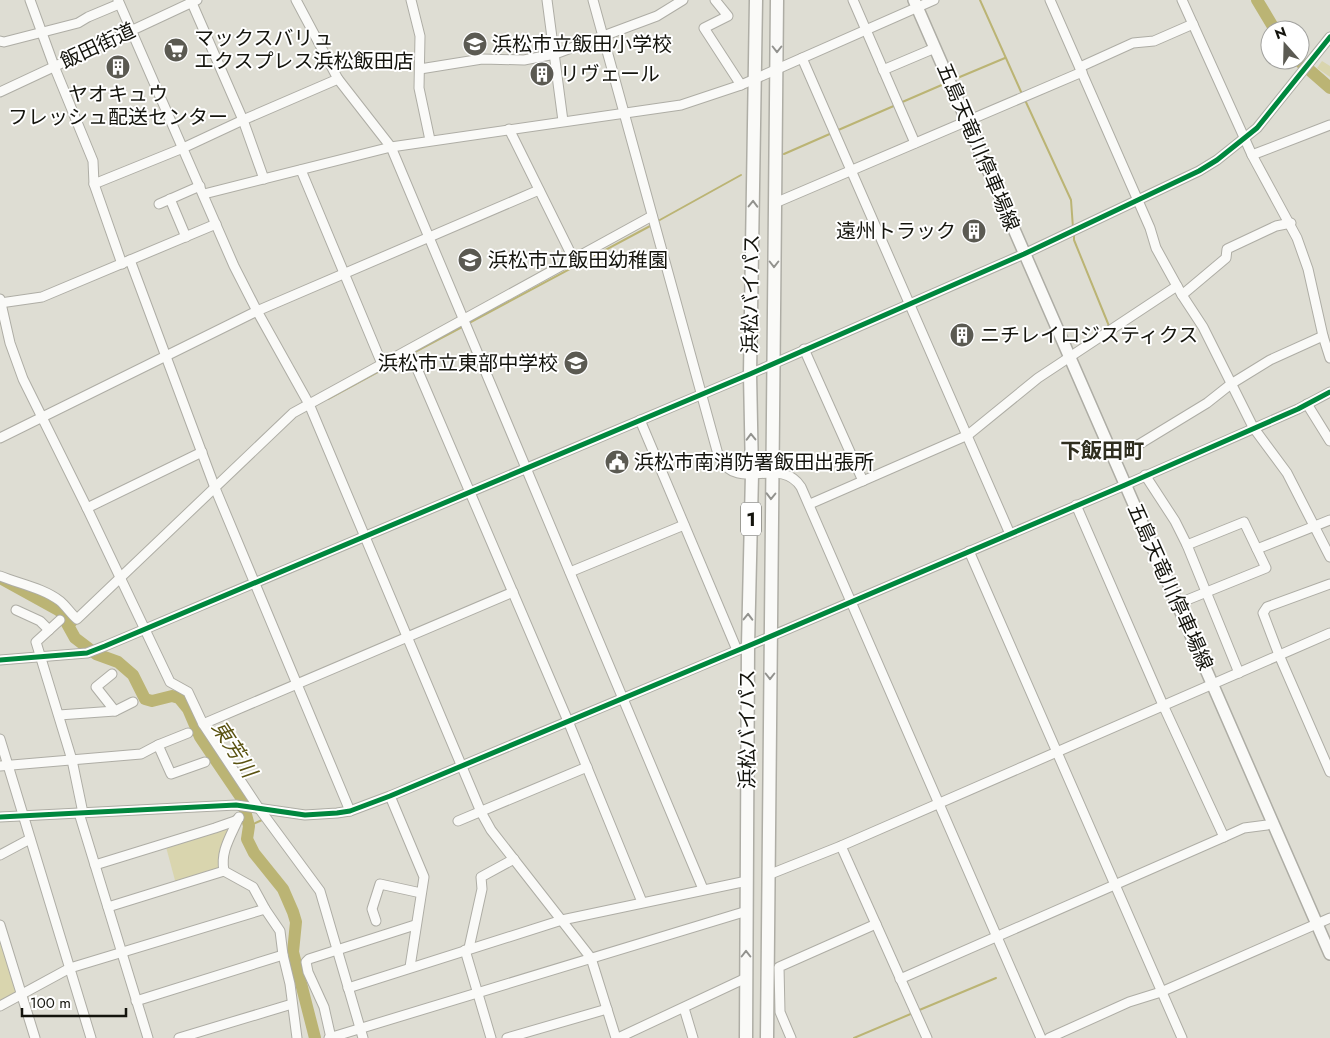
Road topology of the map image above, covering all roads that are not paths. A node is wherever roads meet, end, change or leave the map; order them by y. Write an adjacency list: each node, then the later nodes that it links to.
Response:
1 (30, 0): 20 (street)
2 (296, 0): 34 (street)
3 (411, 0): 29 (street)
4 (547, 0): 26 (street)
5 (593, 0): 21 (street)
6 (683, 0): 21 (street)
7 (715, 0): 35 (street)
8 (756, 0): 33 (highway, 浜松バイパス / 1)
9 (778, 0): 30 (highway, 浜松バイパス / 1, one-way to 30)
10 (853, 0): 19 (street)
11 (934, 0): 16 (street)
12 (1050, 0): 32 (street)
13 (1182, 0): 17 (street)
14 (194, 1): 18 (street, 飯田街道); 38 (street)
15 (119, 2): 18 (street); 20 (street)
16 (916, 4): 19 (street); 24 (main road, 五島天竜川停車場線)
17 (1193, 24): 32 (street); 44 (street)
18 (132, 30): 28 (street, 飯田街道); 47 (street)
19 (866, 30): 27 (street); 31 (street)
20 (42, 31): 23 (street); 28 (street)
21 (603, 37): 26 (street); 37 (street)
22 (1330, 37): 25 (street)
23 (0, 41)
24 (936, 48): 31 (street); 40 (main road, 五島天竜川停車場線)
25 (1326, 50): 44 (street)
26 (555, 54): 29 (street); 39 (street)
27 (802, 58): 30 (street); 50 (street)
28 (54, 66): 36 (street, 飯田街道); 52 (street)
29 (420, 68): 43 (street)
30 (777, 69): 33 (street); 58 (highway, 浜松バイパス / 1)
31 (884, 70): 45 (street)
32 (1081, 70): 40 (street); 57 (street)
33 (755, 78): 35 (street); 82 (highway, 浜松バイパス / 1, one-way to 33)
34 (338, 79): 38 (street); 46 (street)
35 (741, 85): 37 (street)
36 (0, 92)
37 (625, 114): 39 (street); 60 (street)
38 (243, 120): 47 (street); 51 (street)
39 (563, 122): 42 (street)
40 (968, 122): 45 (street); 65 (main road, 五島天竜川停車場線)
41 (1330, 125): 48 (street)
42 (510, 129): 43 (street); 54 (street)
43 (430, 140): 46 (street)
44 (1245, 140): 48 (street); 57 (street)
45 (915, 143): 50 (street)
46 (391, 147): 49 (street); 64 (street)
47 (183, 148): 52 (street); 53 (street)
48 (1252, 154): 61 (street)
49 (301, 170): 51 (street); 68 (street)
50 (852, 171): 58 (street); 71 (street)
51 (264, 179): 55 (street)
52 (94, 184): 67 (street)
53 (200, 186): 55 (street); 56 (street)
54 (539, 190): 64 (street); 66 (street)
55 (204, 194): 62 (street)
56 (170, 199): 59 (street); 63 (street)
57 (1137, 200): 65 (street); 69 (street)
58 (775, 203): 80 (highway, 浜松バイパス / 1, one-way to 80)
59 (159, 204)
60 (652, 216): 66 (street); 85 (street)
61 (1291, 223): 69 (street); 74 (street)
62 (216, 224): 63 (street); 72 (street)
63 (186, 236): 67 (street)
64 (428, 237): 68 (street); 73 (street)
65 (1024, 254): 71 (street); 78 (main road, 五島天竜川停車場線)
66 (574, 260): 73 (street)
67 (126, 262): 70 (street); 77 (street)
68 (344, 274): 72 (street); 81 (street)
69 (1180, 290): 78 (street); 83 (street)
70 (0, 302): 88 (street)
71 (909, 304): 75 (street); 91 (street)
72 (257, 311): 77 (street); 86 (street)
73 (463, 320): 76 (street); 96 (street)
74 (1323, 336): 79 (street); 83 (street)
75 (804, 349): 80 (street); 100 (street)
76 (409, 350): 81 (street); 103 (street)
77 (166, 356): 88 (street); 94 (street)
78 (1070, 356): 91 (street); 95 (main road, 五島天竜川停車場線)
79 (1330, 358)
80 (774, 362): 82 (street); 97 (highway, 浜松バイパス / 1)
81 (382, 364): 86 (street)
82 (750, 374): 85 (street); 98 (highway, 浜松バイパス / 1, one-way to 82)
83 (1231, 384): 90 (street); 95 (street)
84 (1330, 392): 87 (street)
85 (701, 395): 89 (street); 98 (street)
86 (309, 404): 102 (street); 111 (street)
87 (1307, 404): 90 (street); 93 (street)
88 (42, 417): 92 (street); 106 (street)
89 (640, 420): 96 (street); 108 (street)
90 (1253, 427): 99 (street); 109 (street)
91 (968, 436): 100 (street); 110 (street)
92 (0, 438)
93 (1330, 441)
94 (202, 452): 102 (street); 106 (street)
95 (1115, 459): 101 (main road, 五島天竜川停車場線)
96 (526, 468): 103 (street); 116 (street)
97 (772, 472): 98 (street); 104 (street); 130 (highway, 浜松バイパス / 1, one-way to 130)
98 (752, 474): 132 (highway, 浜松バイパス / 1, one-way to 98)
99 (1146, 476): 101 (street); 112 (street)
100 (863, 481): 104 (street)
101 (1125, 485): 105 (street); 124 (main road, 五島天竜川停車場線)
102 (215, 488): 118 (street); 119 (street)
103 (470, 492): 111 (street); 121 (street)
104 (810, 504): 123 (street)
105 (1076, 505): 110 (street); 142 (street)
106 (87, 508): 118 (street)
107 (1330, 520): 109 (street)
108 (684, 525): 116 (street); 132 (street)
109 (1313, 526): 113 (street); 115 (street)
110 (1010, 534): 114 (street)
111 (364, 536): 119 (street); 131 (street)
112 (1187, 545): 113 (street); 122 (street)
113 (1257, 549): 122 (street)
114 (969, 551): 123 (street); 150 (street)
115 (1330, 557)
116 (570, 572): 140 (street)
117 (0, 576): 118 (street)
118 (121, 578): 127 (street)
119 (255, 582): 127 (street); 138 (street)
120 (1330, 584): 133 (street)
121 (513, 592): 131 (street); 145 (street)
122 (1206, 593): 124 (street); 136 (street)
123 (851, 602): 130 (street); 158 (street)
124 (1178, 604): 139 (main road, 五島天竜川停車場線)
125 (16, 610): 128 (street)
126 (60, 620): 128 (street)
127 (146, 629): 134 (street); 146 (street)
128 (49, 630): 134 (street)
129 (1330, 633): 133 (street)
130 (770, 636): 132 (street); 176 (highway, 浜松バイパス / 1, one-way to 176)
131 (407, 638): 138 (street); 154 (street)
132 (742, 648): 140 (street); 177 (highway, 浜松バイパス / 1)
133 (1279, 655): 136 (street); 156 (street)
134 (40, 656): 135 (street); 144 (street)
135 (0, 660)
136 (1238, 673): 139 (street)
137 (112, 674): 143 (street)
138 (297, 684): 146 (street); 161 (street)
139 (1213, 684): 142 (street); 168 (main road, 五島天竜川停車場線)
140 (623, 698): 145 (street); 179 (street)
141 (133, 702): 143 (street)
142 (1163, 705): 150 (street); 169 (street)
143 (115, 711): 144 (street)
144 (59, 715): 151 (street)
145 (568, 721): 154 (street); 155 (street)
146 (203, 724): 160 (street)
147 (188, 733): 149 (street)
148 (0, 739): 153 (street)
149 (158, 744): 151 (street); 152 (street)
150 (1058, 752): 158 (street); 178 (street)
151 (72, 760): 153 (street); 163 (street)
152 (205, 762)
153 (4, 766): 164 (street)
154 (462, 767): 157 (street); 162 (street)
155 (587, 767): 162 (street); 181 (street)
156 (1330, 772)
157 (390, 796): 161 (street); 180 (street)
158 (939, 803): 171 (street); 192 (street)
159 (238, 805): 160 (street); 163 (street); 166 (street)
160 (255, 807): 161 (street); 194 (street)
161 (350, 811)
162 (481, 812): 167 (street); 173 (street)
163 (81, 813): 164 (street); 174 (street)
164 (23, 816): 165 (street); 170 (street)
165 (0, 817)
166 (239, 818): 174 (street); 175 (street)
167 (458, 822)
168 (1272, 822): 169 (street); 189 (main road, 五島天竜川停車場線)
169 (1224, 837): 178 (street)
170 (30, 839): 172 (street); 200 (street)
171 (841, 846): 176 (street); 188 (street)
172 (0, 856)
173 (514, 858): 187 (street); 193 (street)
174 (96, 865): 182 (street)
175 (224, 871): 182 (street); 183 (street)
176 (768, 875): 224 (highway, 浜松バイパス / 1)
177 (747, 881): 179 (street); 184 (highway, 浜松バイパス / 1)
178 (1115, 884): 192 (street); 204 (street)
179 (703, 889): 181 (street)
180 (421, 893): 186 (street); 191 (street)
181 (642, 902): 187 (street)
182 (108, 907): 195 (street)
183 (265, 909): 195 (street); 197 (street)
184 (747, 912): 198 (street); 201 (highway, 浜松バイパス / 1, one-way to 184)
185 (1330, 918): 189 (street)
186 (376, 920)
187 (562, 920): 193 (street); 198 (street)
188 (876, 924): 202 (street); 225 (street)
189 (1317, 924): 196 (main road, 五島天竜川停車場線); 204 (street)
190 (0, 925): 206 (street)
191 (415, 926): 194 (street); 199 (street)
192 (996, 935): 202 (street); 227 (street)
193 (467, 949): 199 (street); 205 (street)
194 (336, 951): 203 (street); 218 (street)
195 (123, 953): 200 (street); 207 (street)
196 (1330, 954)
197 (283, 955): 207 (street); 208 (street)
198 (591, 958): 205 (street); 211 (street)
199 (410, 967): 203 (street)
200 (70, 968): 206 (street); 214 (street)
201 (746, 978): 210 (street); 223 (highway, 浜松バイパス / 1)
202 (900, 978): 226 (street)
203 (348, 988): 212 (street)
204 (1161, 992): 228 (street); 229 (street)
205 (478, 993): 212 (street); 219 (street)
206 (21, 994): 209 (street); 213 (street)
207 (136, 1001): 215 (street)
208 (292, 1004): 216 (street); 217 (street)
209 (0, 1006)
210 (684, 1008): 221 (street); 222 (street)
211 (607, 1009): 220 (street); 221 (street)
212 (361, 1034): 218 (street)
213 (35, 1038)
214 (91, 1038)
215 (148, 1038)
216 (179, 1038)
217 (297, 1038)
218 (330, 1038)
219 (491, 1038)
220 (507, 1038)
221 (617, 1038)
222 (693, 1038)
223 (746, 1038)
224 (767, 1038)
225 (792, 1038)
226 (927, 1038)
227 (1040, 1038)
228 (1049, 1038)
229 (1182, 1038)

